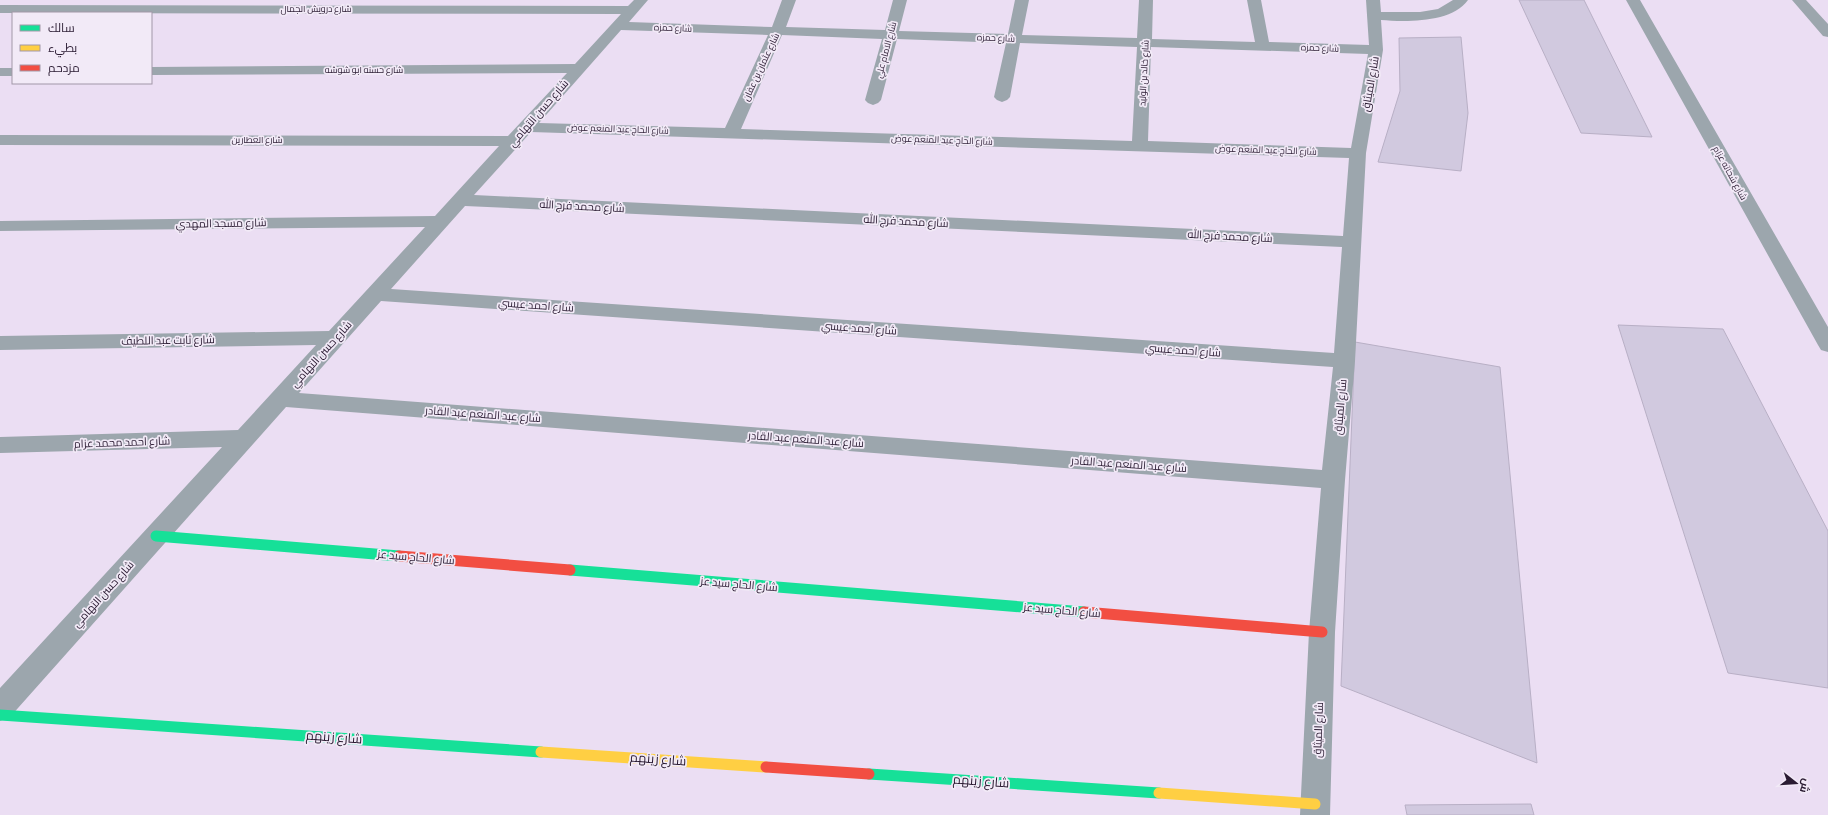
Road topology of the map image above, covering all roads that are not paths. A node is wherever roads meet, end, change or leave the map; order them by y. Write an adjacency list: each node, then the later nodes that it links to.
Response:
1 (789, 0): 13 (street, شارع عثمان بن عفان)
2 (900, 0): 15 (street, شارع الامام علي)
3 (1022, 0): 16 (street)
4 (1146, 0): 17 (street, شارع خالد بن الوليد)
5 (1254, 0): 18 (street)
6 (1461, 0): 10 (street)
7 (1633, 0): 38 (street, شارع شحاته عزام)
8 (1799, 0): 14 (street)
9 (637, 5): 11 (street, شارع درويش الجمال); 12 (street, شارع حسن التهامي)
10 (1374, 8): 19 (street, شارع الميثاق)
11 (0, 9)
12 (617, 26): 13 (street, شارع حمزه); 20 (street, شارع حسن التهامي)
13 (777, 31): 15 (street, شارع حمزه); 26 (street, شارع عثمان بن عفان)
14 (1828, 33)
15 (891, 35): 16 (street, شارع حمزه); 25 (street, شارع الامام علي)
16 (1014, 38): 17 (street, شارع حمزه); 24 (street)
17 (1145, 43): 18 (street, شارع حمزه); 29 (street, شارع خالد بن الوليد)
18 (1263, 46): 19 (street, شارع حمزه)
19 (1376, 50): 30 (street, شارع الميثاق)
20 (578, 68): 21 (street, شارع حسنه ابو شوشه); 27 (street, شارع حسن التهامي)
21 (152, 71)
22 (0, 72): 23 (street)
23 (12, 72)
24 (1002, 97)
25 (873, 100)
26 (730, 133): 27 (street, شارع الحاج عبد المنعم عوض); 29 (street, شارع الحاج عبد المنعم عوض)
27 (520, 134): 28 (street, شارع العطارين); 31 (street, شارع حسن التهامي)
28 (0, 140)
29 (1140, 146): 30 (street, شارع الحاج عبد المنعم عوض)
30 (1358, 153): 34 (street, شارع الميثاق)
31 (460, 200): 32 (street, شارع حسن التهامي); 34 (street, شارع محمد فرج الله)
32 (441, 221): 33 (street, شارع مسجد المهدي); 35 (street, شارع حسن التهامي)
33 (0, 226)
34 (1352, 242): 39 (street, شارع الميثاق)
35 (375, 294): 36 (street, شارع حسن التهامي); 39 (street, شارع احمد عيسي)
36 (336, 338): 37 (street, شارع ثابت عبد اللطيف); 40 (street, شارع حسن التهامي)
37 (0, 343)
38 (1828, 345)
39 (1344, 362): 43 (street, شارع الميثاق)
40 (280, 399): 41 (street, شارع حسن التهامي); 43 (street, شارع عبد المنعم عبد القادر)
41 (245, 438): 42 (street, شارع احمد محمد عزام); 44 (street, شارع حسن التهامي)
42 (0, 445)
43 (1333, 480): 45 (street, شارع الميثاق)
44 (156, 536): 45 (street, شارع الحاج سيد عز); 46 (street, شارع حسن التهامي)
45 (1322, 632): 48 (street, شارع الميثاق)
46 (0, 708)
47 (0, 715): 48 (street, شارع زينهم)
48 (1315, 809)

